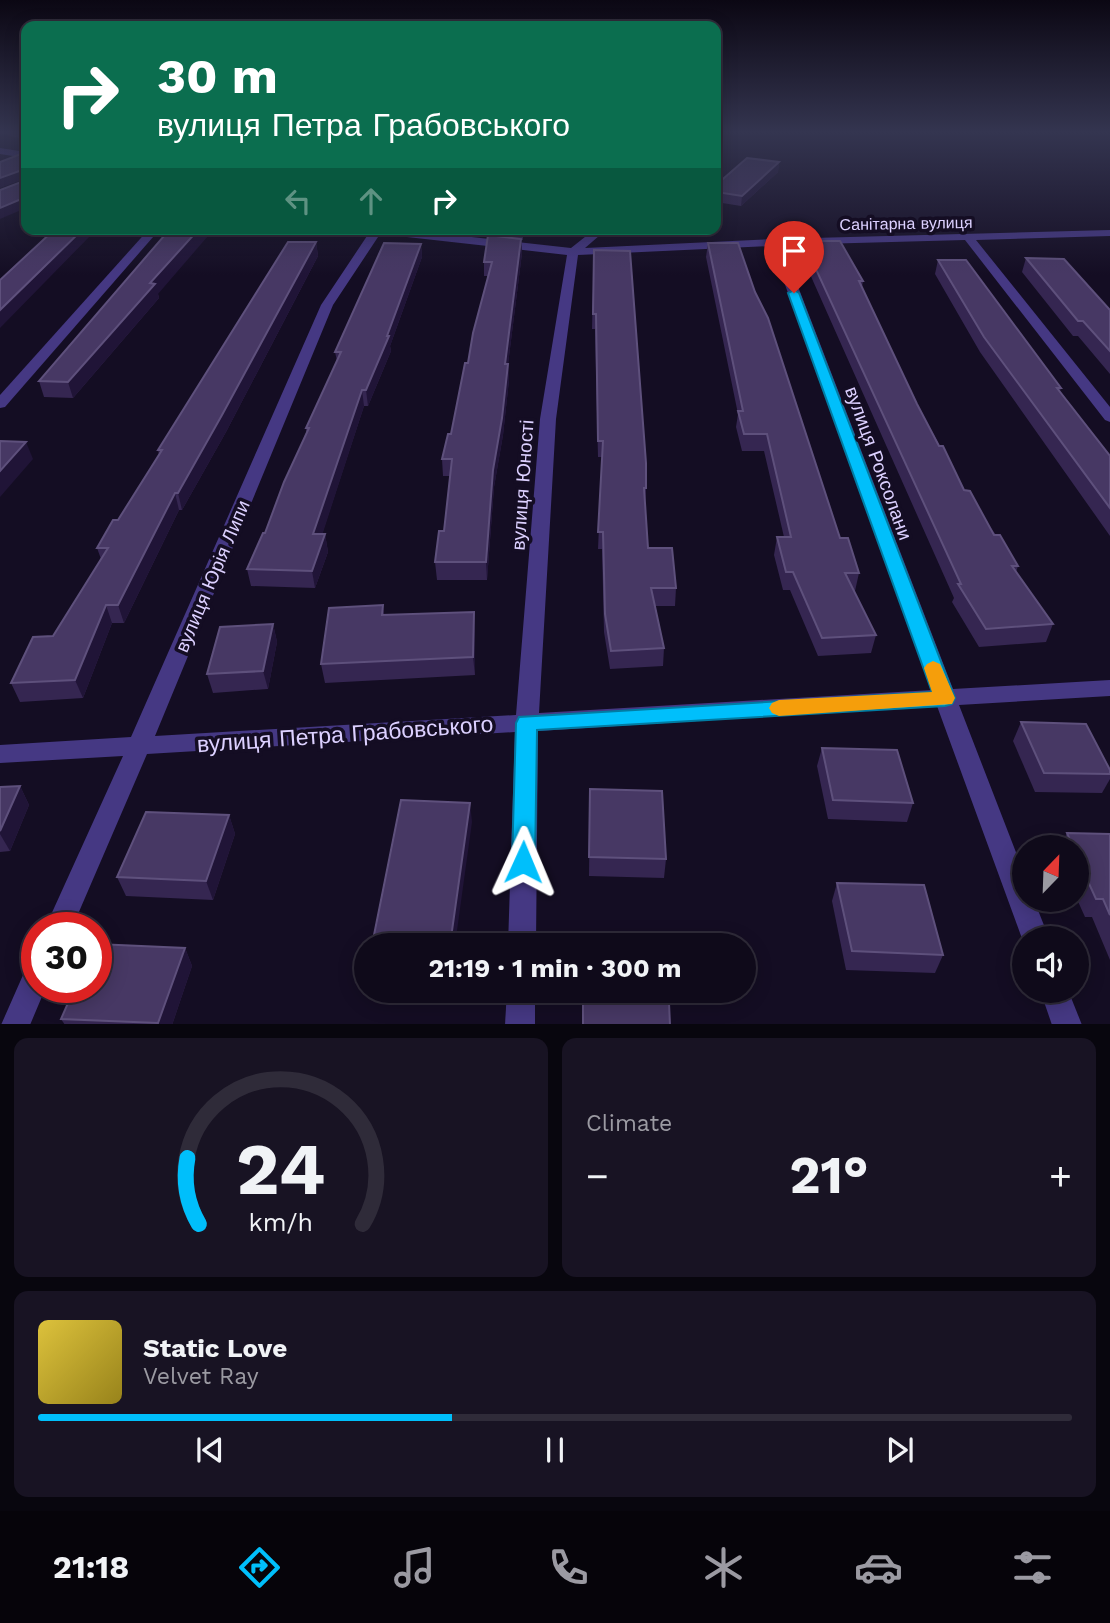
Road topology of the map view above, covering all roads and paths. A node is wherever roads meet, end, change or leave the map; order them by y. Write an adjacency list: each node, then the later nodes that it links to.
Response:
1 (1110, 233): 6 (street, Санітарна вулиця)
2 (150, 235): 9 (street)
3 (369, 235): 14 (street, вулиця Юрія Липи)
4 (418, 235): 8 (street, Санітарна вулиця)
5 (594, 235): 8 (street)
6 (969, 238): 7 (street, Санітарна вулиця); 10 (street)
7 (775, 242): 8 (street, Санітарна вулиця); 12 (street, вулиця Роксолани)
8 (573, 252): 13 (street, вулиця Юності)
9 (0, 404)
10 (1110, 417)
11 (1110, 688): 12 (street, вулиця Петра Грабовського)
12 (945, 698): 13 (street, вулиця Петра Грабовського); 17 (street, вулиця Роксолани)
13 (527, 723): 14 (street, вулиця Петра Грабовського); 18 (street, вулиця Юності)
14 (139, 746): 15 (street, вулиця Петра Грабовського); 16 (street, вулиця Юрія Липи)
15 (0, 754)
16 (65, 912)
17 (1030, 926)
18 (522, 933)
19 (25, 1003): 22 (street)
20 (521, 1003): 23 (street)
21 (1059, 1003): 24 (street)
22 (15, 1024)
23 (520, 1024)
24 (1067, 1024)

